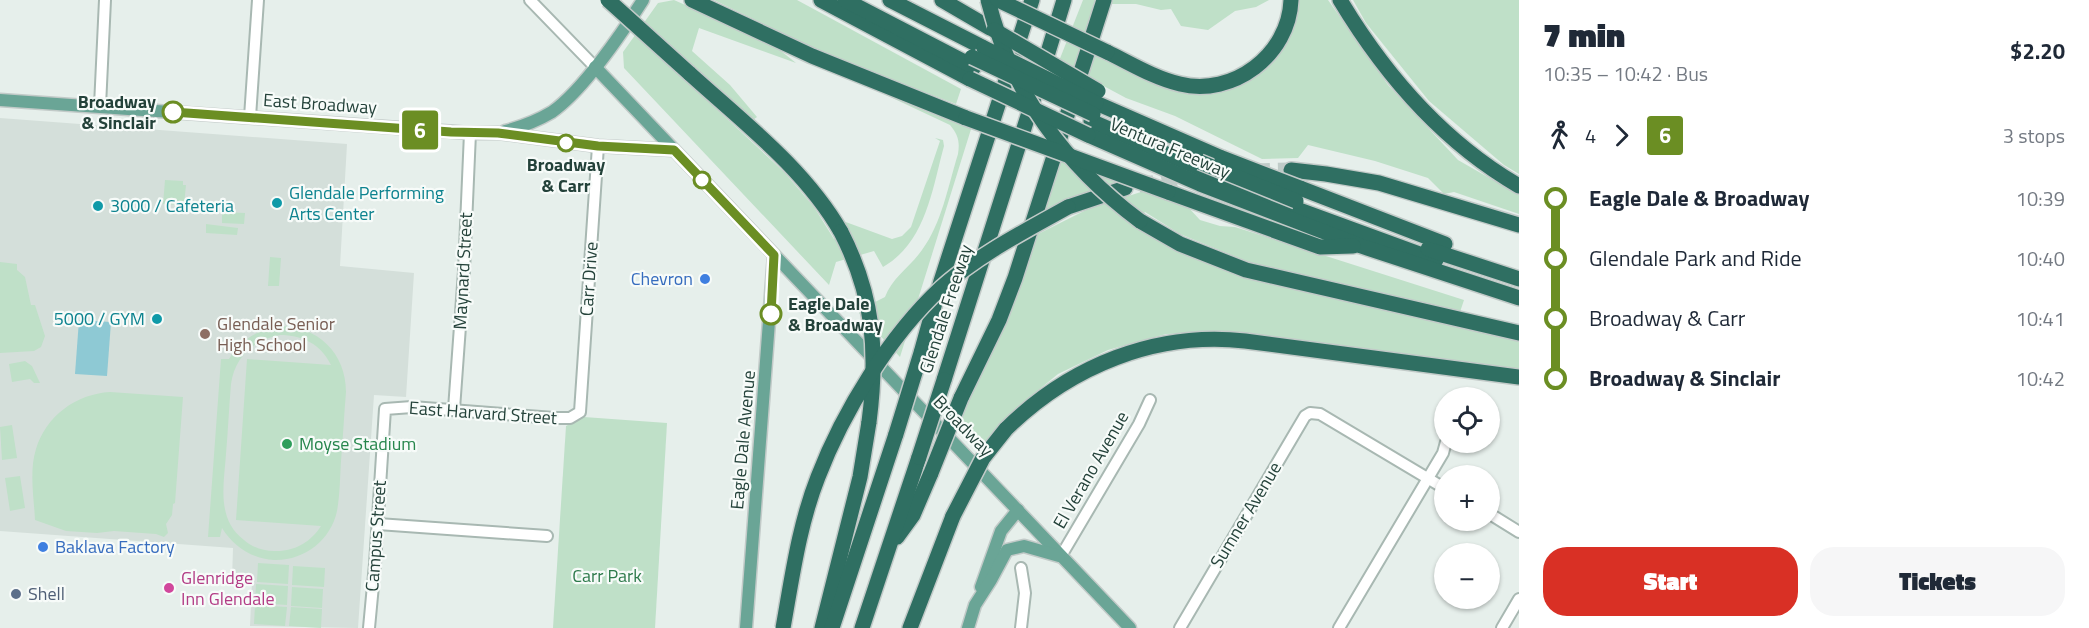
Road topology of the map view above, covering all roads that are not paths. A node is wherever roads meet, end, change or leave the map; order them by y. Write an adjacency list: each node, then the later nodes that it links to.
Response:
1 (105, 0): 24 (street)
2 (258, 0): 26 (street)
3 (530, 0): 22 (street)
4 (608, 0): 61 (highway, bridge)
5 (643, 0): 22 (main road)
6 (692, 0): 36 (highway, bridge)
7 (821, 0): 21 (highway, Ventura Freeway)
8 (845, 0): 21 (highway)
9 (862, 0): 21 (highway)
10 (890, 0): 21 (highway, Ventura Freeway)
11 (942, 0): 25 (highway, bridge)
12 (988, 0): 42 (highway, bridge)
13 (998, 0): 18 (highway, bridge)
14 (1030, 0): 61 (highway, Glendale Freeway, bridge)
15 (1064, 0): 20 (highway, Glendale Freeway)
16 (1071, 0): 20 (highway)
17 (1104, 0): 56 (highway, bridge)
18 (1291, 0)
19 (1341, 0): 32 (highway)
20 (1050, 45): 56 (highway, Glendale Freeway, bridge)
21 (975, 63): 25 (highway, Ventura Freeway, bridge); 25 (highway, Ventura Freeway, bridge)
22 (595, 67): 28 (main road); 30 (main road, Broadway)
23 (0, 100): 24 (main road, East Broadway)
24 (100, 106): 26 (main road, East Broadway)
25 (1093, 113): 34 (highway, bridge); 34 (highway, Ventura Freeway, bridge); 36 (highway, Ventura Freeway); 40 (highway)
26 (250, 117): 27 (main road, East Broadway)
27 (470, 133): 28 (main road, East Broadway); 46 (street, Maynard Street)
28 (498, 133): 29 (main road, East Broadway)
29 (598, 146): 30 (main road, East Broadway); 47 (street, Carr Drive)
30 (674, 150): 37 (main road, Broadway)
31 (1291, 170): 35 (highway)
32 (1519, 186)
33 (1125, 188): 64 (highway, bridge)
34 (1298, 195): 38 (highway, Ventura Freeway); 39 (highway)
35 (1519, 225)
36 (1360, 246): 41 (highway, Ventura Freeway)
37 (774, 255): 51 (main road, Broadway); 63 (main road, Eagle Dale Avenue)
38 (1519, 268)
39 (1519, 279)
40 (1519, 288)
41 (1519, 298)
42 (1519, 333)
43 (1519, 377): 66 (highway, bridge)
44 (1150, 400): 57 (street, El Verano Avenue)
45 (385, 409): 46 (street, East Harvard Street); 53 (street, Campus Street)
46 (454, 409): 47 (street, East Harvard Street)
47 (580, 412)
48 (1443, 453): 49 (street)
49 (1428, 478): 50 (street); 70 (street, Sumner Avenue); 71 (street)
50 (1434, 482)
51 (1018, 510): 57 (main road, Broadway); 60 (main road)
52 (1500, 520): 54 (street)
53 (378, 524): 55 (street); 62 (street, Campus Street)
54 (1519, 532)
55 (547, 536)
56 (890, 547): 65 (highway, Glendale Freeway)
57 (1061, 556): 60 (main road); 69 (main road, Broadway)
58 (1021, 568): 68 (street)
59 (1519, 599): 72 (street)
60 (975, 605): 67 (main road)
61 (828, 626)
62 (369, 628)
63 (746, 628)
64 (783, 628)
65 (862, 628)
66 (910, 628)
67 (968, 628)
68 (1021, 628)
69 (1130, 628)
70 (1180, 628)
71 (1339, 628)
72 (1502, 628)

